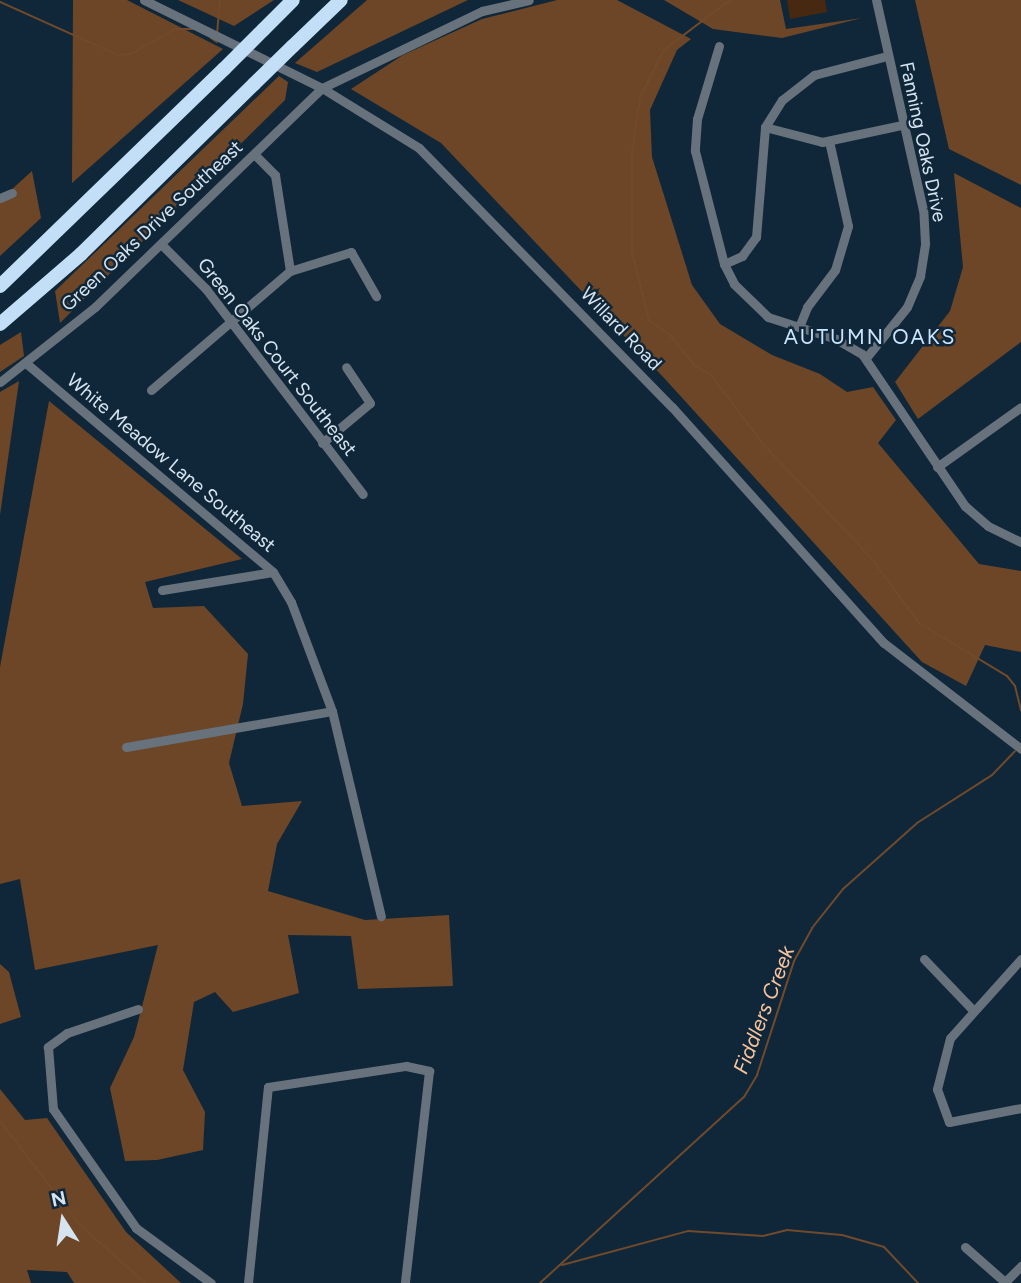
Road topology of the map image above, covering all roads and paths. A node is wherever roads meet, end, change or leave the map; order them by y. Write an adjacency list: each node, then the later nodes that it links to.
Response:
1 (145, 0): 8 (street, Willard Road)
2 (293, 0): 18 (highway, bridge)
3 (342, 0): 21 (highway, bridge)
4 (528, 0): 8 (street, Green Oaks Drive Southeast)
5 (876, 0): 7 (street, Fanning Oaks Drive)
6 (719, 46): 16 (street)
7 (887, 56): 9 (street, Fanning Oaks Drive); 10 (street)
8 (322, 88): 12 (street, Green Oaks Drive Southeast); 37 (street, Willard Road)
9 (902, 125): 11 (street); 23 (street, Fanning Oaks Drive)
10 (765, 127): 11 (street); 16 (street)
11 (829, 141): 22 (street)
12 (254, 154): 15 (street, Green Oaks Drive Southeast); 17 (street)
13 (12, 193): 14 (street)
14 (0, 198)
15 (161, 244): 20 (street, Green Oaks Court Southeast); 24 (street, Green Oaks Drive Southeast)
16 (724, 264): 22 (street)
17 (290, 271): 19 (street); 20 (street)
18 (0, 286)
19 (376, 296)
20 (231, 322): 27 (street); 29 (street, Green Oaks Court Southeast)
21 (0, 324)
22 (799, 327): 23 (street)
23 (866, 358): 30 (street)
24 (27, 364): 26 (street, Green Oaks Drive Southeast); 33 (street, White Meadow Lane Southeast)
25 (346, 367): 29 (street)
26 (0, 382)
27 (151, 390)
28 (1021, 407): 30 (street)
29 (322, 443): 31 (street, Green Oaks Court Southeast)
30 (937, 467): 32 (street)
31 (363, 494)
32 (1021, 542)
33 (273, 572): 34 (street); 35 (street, White Meadow Lane Southeast)
34 (162, 590)
35 (332, 710): 36 (street); 38 (street, White Meadow Lane Southeast)
36 (126, 747)
37 (1021, 749)
38 (382, 916)
39 (924, 959): 42 (street)
40 (1021, 959): 42 (street)
41 (138, 1009): 47 (street)
42 (972, 1009): 43 (street)
43 (1021, 1108)
44 (965, 1247): 46 (street)
45 (1021, 1266): 46 (street)
46 (1006, 1282)
47 (211, 1283)
48 (248, 1283): 49 (street)
49 (405, 1283)

